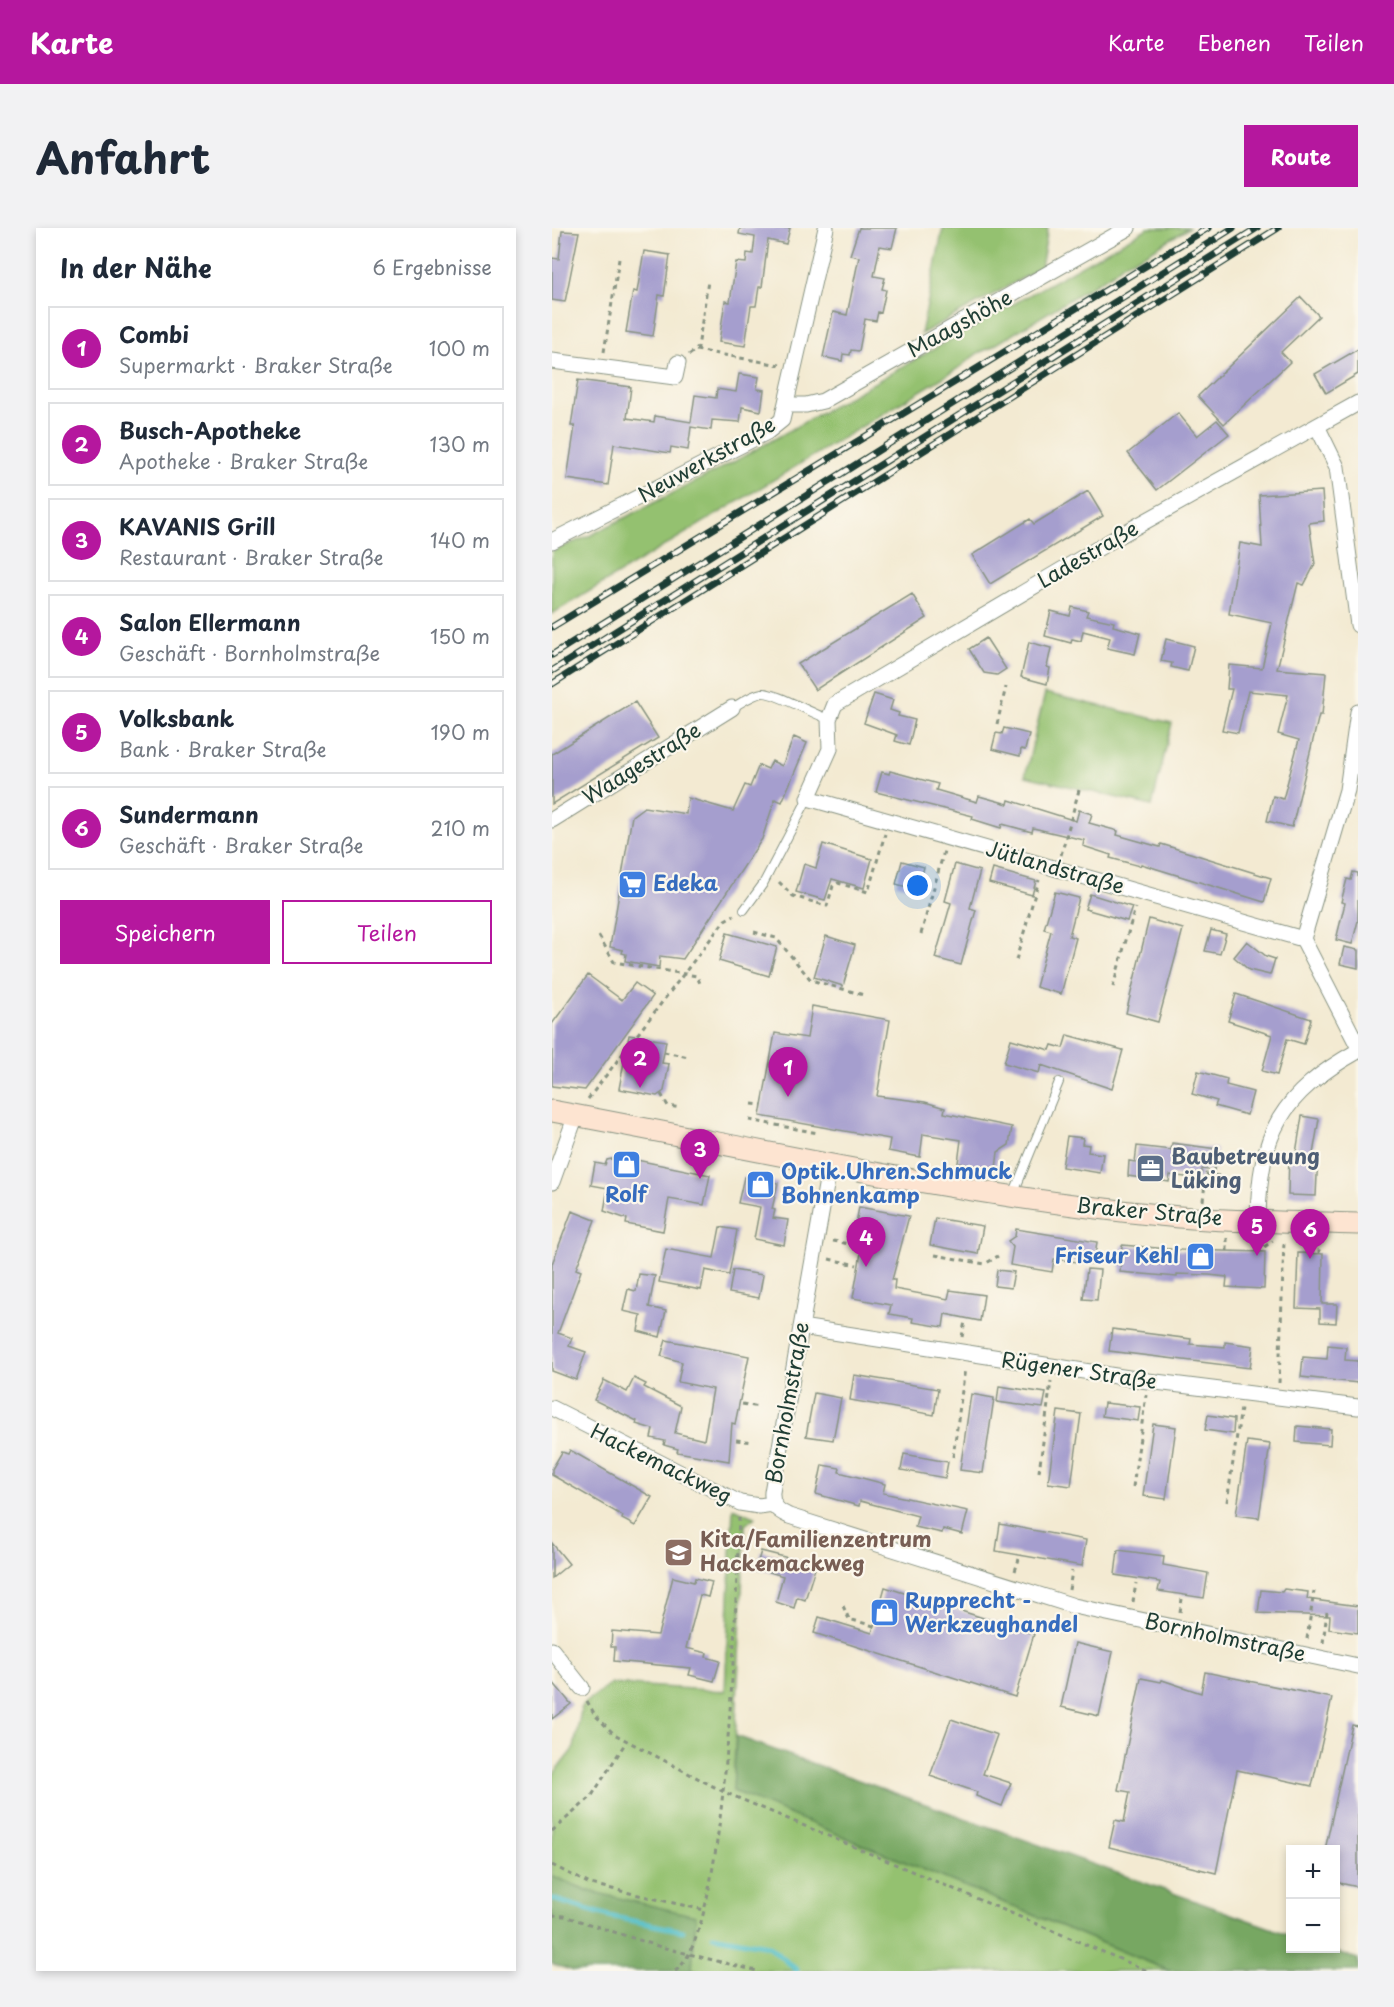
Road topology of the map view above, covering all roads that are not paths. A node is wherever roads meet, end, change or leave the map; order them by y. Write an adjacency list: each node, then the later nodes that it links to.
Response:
1 (826, 228): 6 (street, Neuwerkstraße)
2 (1128, 228): 6 (street, Maagshöhe)
3 (552, 361): 4 (street)
4 (678, 363)
5 (1358, 403): 7 (street, Ladestraße)
6 (787, 405): 8 (street, Neuwerkstraße)
7 (1317, 426): 9 (street); 12 (street, Ladestraße)
8 (552, 541)
9 (1358, 625)
10 (732, 708): 12 (lane); 14 (street, Waagestraße)
11 (1358, 712): 16 (street)
12 (829, 719): 13 (street)
13 (808, 798): 15 (lane); 16 (street, Jütlandstraße)
14 (552, 820)
15 (744, 910)
16 (1303, 939): 17 (street)
17 (1358, 1046)
18 (1358, 1051): 26 (street)
19 (1059, 1082): 24 (lane)
20 (552, 1111): 21 (main road, Braker Straße)
21 (576, 1115): 22 (main road, Braker Straße); 23 (street)
22 (830, 1163): 24 (main road, Braker Straße); 27 (street, Bornholmstraße)
23 (552, 1182)
24 (1013, 1197): 26 (main road, Braker Straße)
25 (1358, 1224): 26 (main road, Braker Straße)
26 (1258, 1230)
27 (801, 1327): 28 (street, Rügener Straße); 30 (street, Bornholmstraße)
28 (1358, 1407)
29 (552, 1408): 30 (street, Hackemackweg)
30 (773, 1504): 32 (street, Bornholmstraße)
31 (552, 1650): 33 (street)
32 (1358, 1666)
33 (582, 1688)

